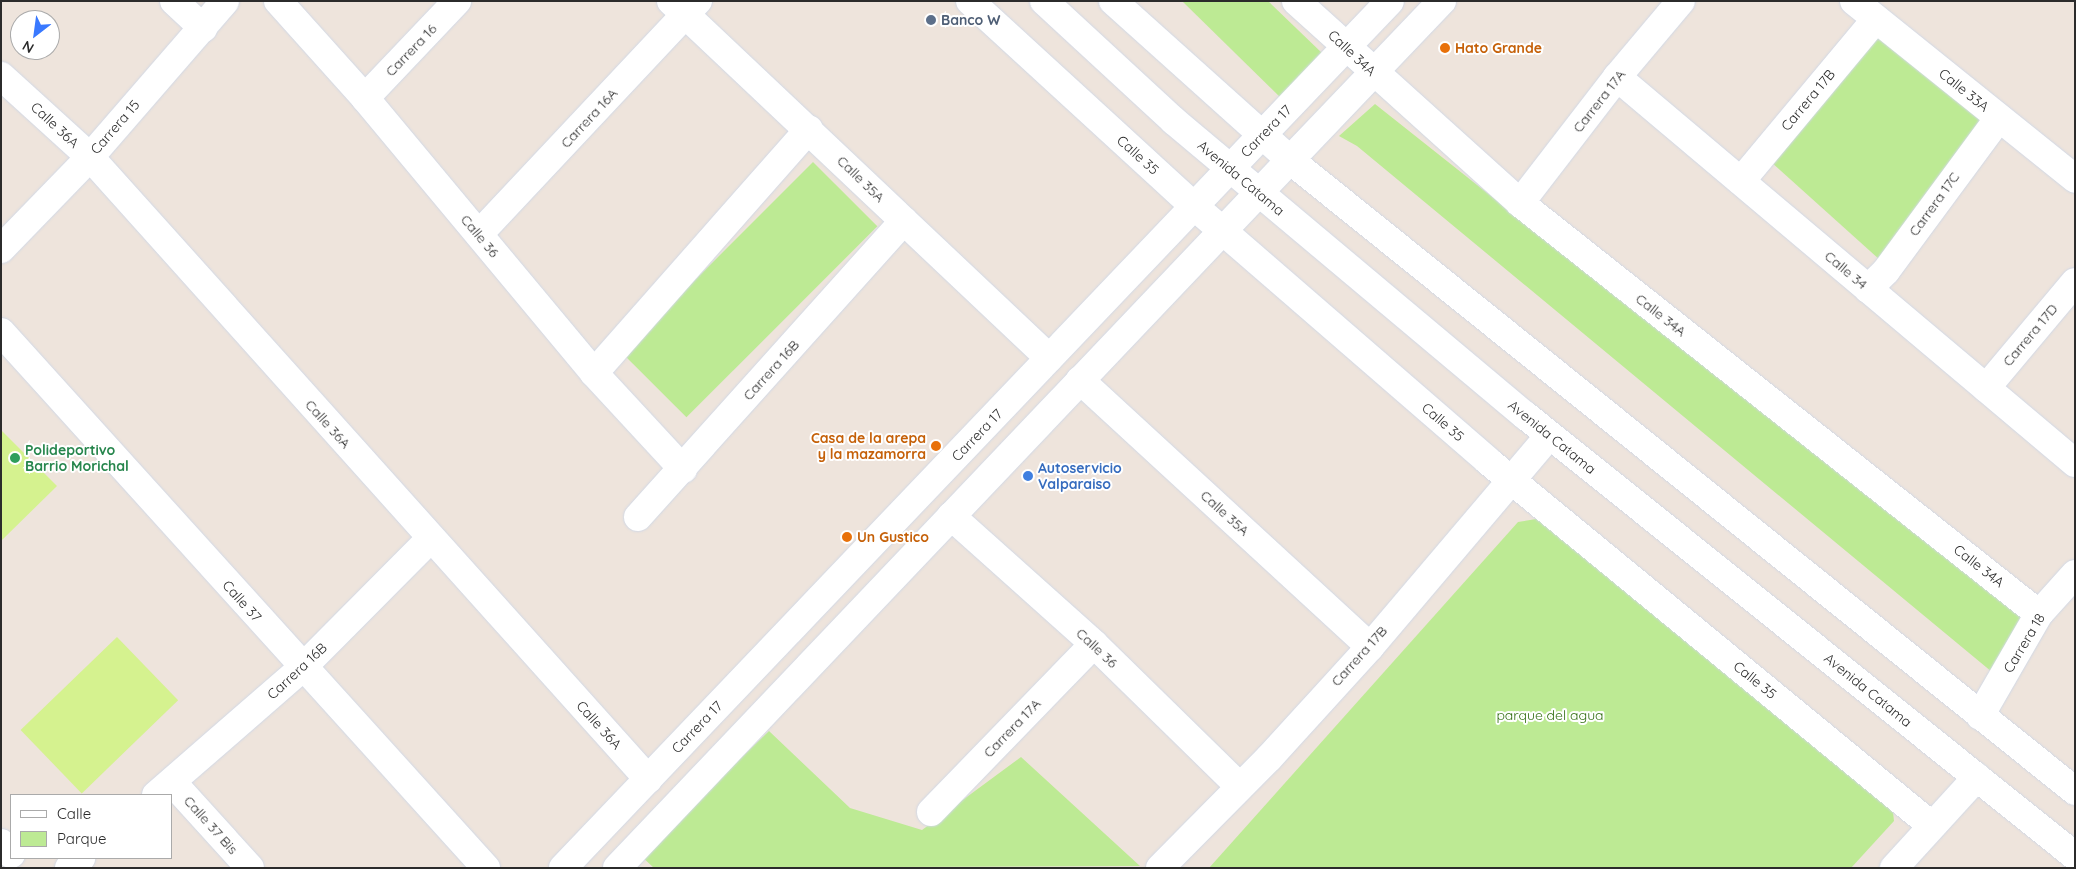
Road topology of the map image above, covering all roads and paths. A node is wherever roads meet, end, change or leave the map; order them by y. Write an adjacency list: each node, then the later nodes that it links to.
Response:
1 (174, 1): 15 (street)
2 (225, 1): 15 (street, Carrera 15)
3 (278, 1): 20 (street, Calle 36)
4 (457, 1): 20 (street, Carrera 16)
5 (970, 1): 31 (street, Calle 35)
6 (1044, 1): 26 (street, Avenida Catama)
7 (1113, 1): 23 (street)
8 (1296, 1): 16 (street, Calle 34A)
9 (1390, 1): 16 (street, Carrera 17)
10 (1442, 1): 17 (street)
11 (1681, 1): 19 (street, Carrera 17A)
12 (1854, 1): 14 (street, Calle 33A)
13 (685, 6): 22 (street, Calle 35A); 34 (street, Carrera 16A)
14 (1876, 19): 21 (street, Calle 33A); 28 (street, Carrera 17B)
15 (202, 28): 24 (street, Carrera 15)
16 (1346, 47): 17 (street, Calle 34A); 23 (street, Carrera 17)
17 (1374, 73): 25 (street); 30 (street, Calle 34A)
18 (1, 76): 24 (street, Calle 36A)
19 (1617, 76): 28 (street, Calle 34); 30 (street, Carrera 17A)
20 (365, 98): 34 (street, Calle 36)
21 (1999, 118): 27 (street, Calle 33A); 37 (street, Carrera 17C)
22 (809, 129): 32 (street, Calle 35A); 40 (street)
23 (1262, 135): 25 (street); 26 (street, Carrera 17)
24 (90, 157): 35 (street, Carrera 15); 49 (street, Calle 36A)
25 (1290, 160): 29 (street); 55 (street)
26 (1230, 169): 29 (street, Avenida Catama); 31 (street, Carrera 17)
27 (2075, 179)
28 (1741, 181): 37 (street, Calle 34)
29 (1258, 192): 33 (street); 43 (street, Avenida Catama)
30 (1520, 203): 51 (street, Calle 34A)
31 (1194, 206): 33 (street, Calle 35); 39 (street, Carrera 17)
32 (904, 221): 39 (street, Calle 35A); 45 (street, Carrera 16B)
33 (1221, 230): 41 (street); 46 (street, Calle 35)
34 (479, 234): 40 (street, Calle 36)
35 (1, 249)
36 (2075, 282): 42 (street, Carrera 17D)
37 (1868, 289): 42 (street, Calle 34)
38 (1, 332): 54 (street, Calle 37)
39 (1049, 358): 57 (street, Carrera 17)
40 (594, 373): 45 (street, Calle 36)
41 (1080, 380): 47 (street); 53 (street, Calle 35A)
42 (1986, 388): 44 (street, Calle 34)
43 (1549, 436): 46 (street, Carrera 17B); 56 (street, Avenida Catama)
44 (2075, 463)
45 (683, 469): 48 (street, Carrera 16B)
46 (1512, 481): 53 (street, Carrera 17B); 63 (street, Calle 35)
47 (951, 516): 52 (street, Calle 36); 68 (street)
48 (638, 518)
49 (430, 539): 54 (street, Carrera 16B); 57 (street, Calle 36A)
50 (2075, 574): 51 (street, Carrera 18)
51 (2039, 614): 55 (street, Carrera 18)
52 (1094, 644): 58 (street, Calle 36); 62 (street, Carrera 17A)
53 (1370, 647): 58 (street, Carrera 17B)
54 (302, 668): 59 (street, Carrera 16B); 71 (street, Calle 37)
55 (1980, 716): 60 (street)
56 (1977, 777): 63 (street); 66 (street, Avenida Catama)
57 (648, 779): 72 (street, Carrera 17)
58 (1239, 786): 73 (street, Carrera 17B)
59 (164, 789)
60 (2075, 792)
61 (172, 796): 70 (street, Calle 37 Bis)
62 (931, 812)
63 (1931, 825): 74 (street)
64 (1, 843): 65 (street)
65 (10, 853)
66 (2075, 856)
67 (80, 859): 69 (street)
68 (628, 864)
69 (69, 868)
70 (250, 868)
71 (486, 868)
72 (563, 868)
73 (1160, 868)
74 (1894, 868)

